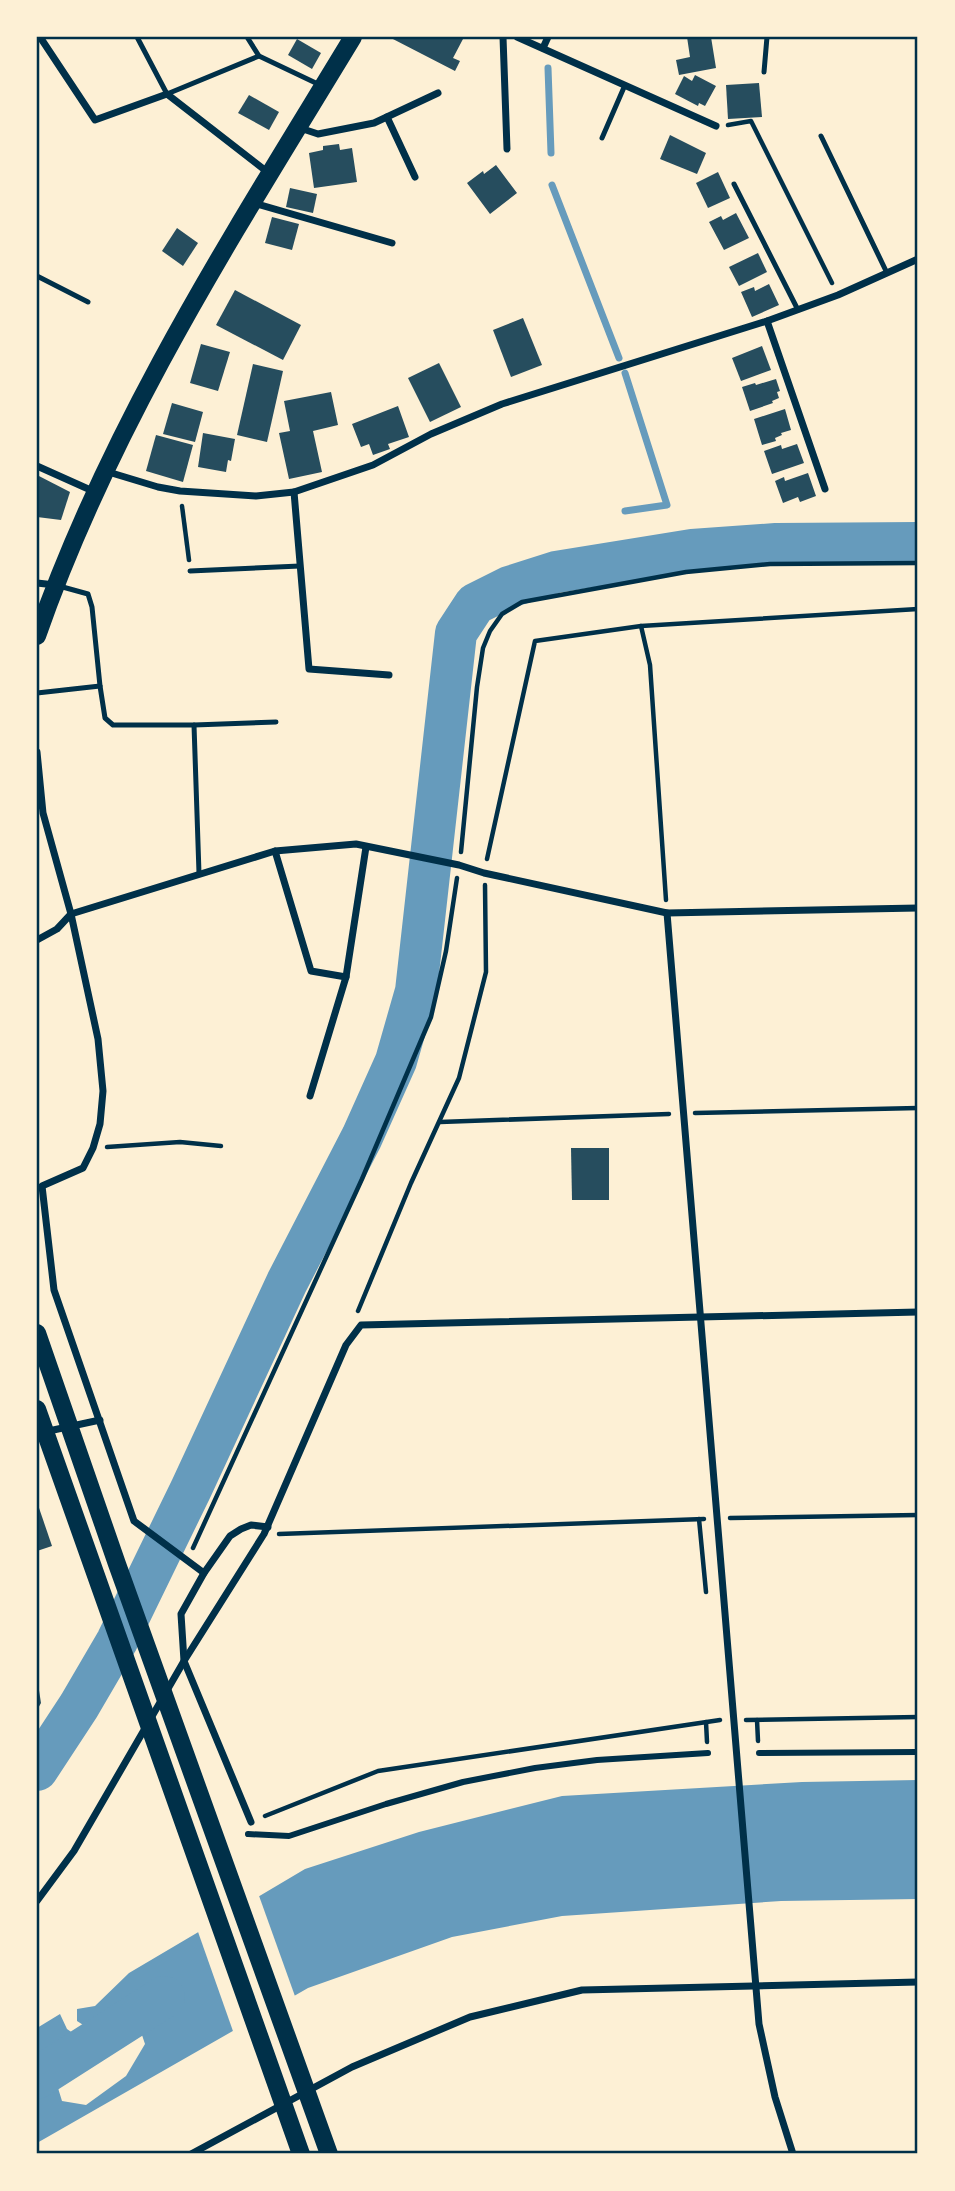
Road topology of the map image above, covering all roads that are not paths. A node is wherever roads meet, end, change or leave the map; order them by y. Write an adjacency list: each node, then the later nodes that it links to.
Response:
1 (40, 37): 15 (street)
2 (137, 37): 15 (lane)
3 (247, 37): 10 (lane)
4 (353, 37): 13 (main road)
5 (503, 37): 21 (street)
6 (517, 37): 9 (street)
7 (548, 37): 9 (street)
8 (767, 37): 11 (lane)
9 (543, 48): 12 (street)
10 (259, 56): 13 (lane); 15 (lane)
11 (764, 72)
12 (625, 85): 17 (street); 20 (lane)
13 (323, 87): 18 (main road)
14 (438, 93): 16 (street)
15 (167, 94): 22 (street)
16 (387, 117): 18 (street); 23 (street)
17 (716, 126)
18 (299, 127): 22 (main road)
19 (821, 136): 28 (lane)
20 (603, 138)
21 (507, 149)
22 (271, 175): 25 (main road)
23 (415, 177)
24 (734, 184): 31 (lane)
25 (254, 203): 26 (street); 34 (main road)
26 (392, 243)
27 (918, 259): 28 (street)
28 (887, 273): 31 (street)
29 (37, 276): 30 (lane)
30 (89, 302)
31 (798, 310): 32 (street)
32 (767, 321): 35 (street); 37 (street)
33 (37, 466): 36 (street)
34 (104, 471): 36 (main road); 37 (street)
35 (825, 489)
36 (95, 492): 41 (main road)
37 (294, 492): 38 (street)
38 (300, 565): 39 (lane); 43 (street)
39 (191, 571)
40 (37, 583): 41 (street)
41 (55, 585): 42 (main road); 44 (lane)
42 (37, 636)
43 (389, 675)
44 (100, 686): 45 (lane); 47 (lane)
45 (37, 693)
46 (276, 722): 47 (lane)
47 (194, 725): 51 (lane)
48 (37, 752): 54 (street)
49 (366, 847): 50 (street); 53 (street); 56 (street)
50 (275, 851): 51 (street); 56 (street)
51 (199, 873): 54 (street)
52 (918, 908): 53 (street)
53 (667, 913): 60 (street)
54 (71, 914): 55 (street); 58 (street)
55 (37, 940)
56 (346, 976): 57 (street)
57 (310, 1096)
58 (39, 1186): 63 (street)
59 (918, 1312): 60 (street)
60 (700, 1318): 66 (street); 79 (street)
61 (37, 1333): 64 (main road)
62 (37, 1409): 65 (main road)
63 (100, 1420): 64 (street); 67 (street)
64 (69, 1427): 65 (street); 78 (main road)
65 (41, 1433): 77 (main road)
66 (266, 1531): 67 (street); 68 (street)
67 (204, 1573): 68 (street)
68 (184, 1661): 72 (street); 74 (street)
69 (918, 1752): 71 (street)
70 (708, 1753): 73 (street)
71 (759, 1753)
72 (251, 1822)
73 (248, 1834)
74 (37, 1901)
75 (918, 1982): 76 (street)
76 (191, 2154)
77 (301, 2154)
78 (329, 2154)
79 (793, 2154)

